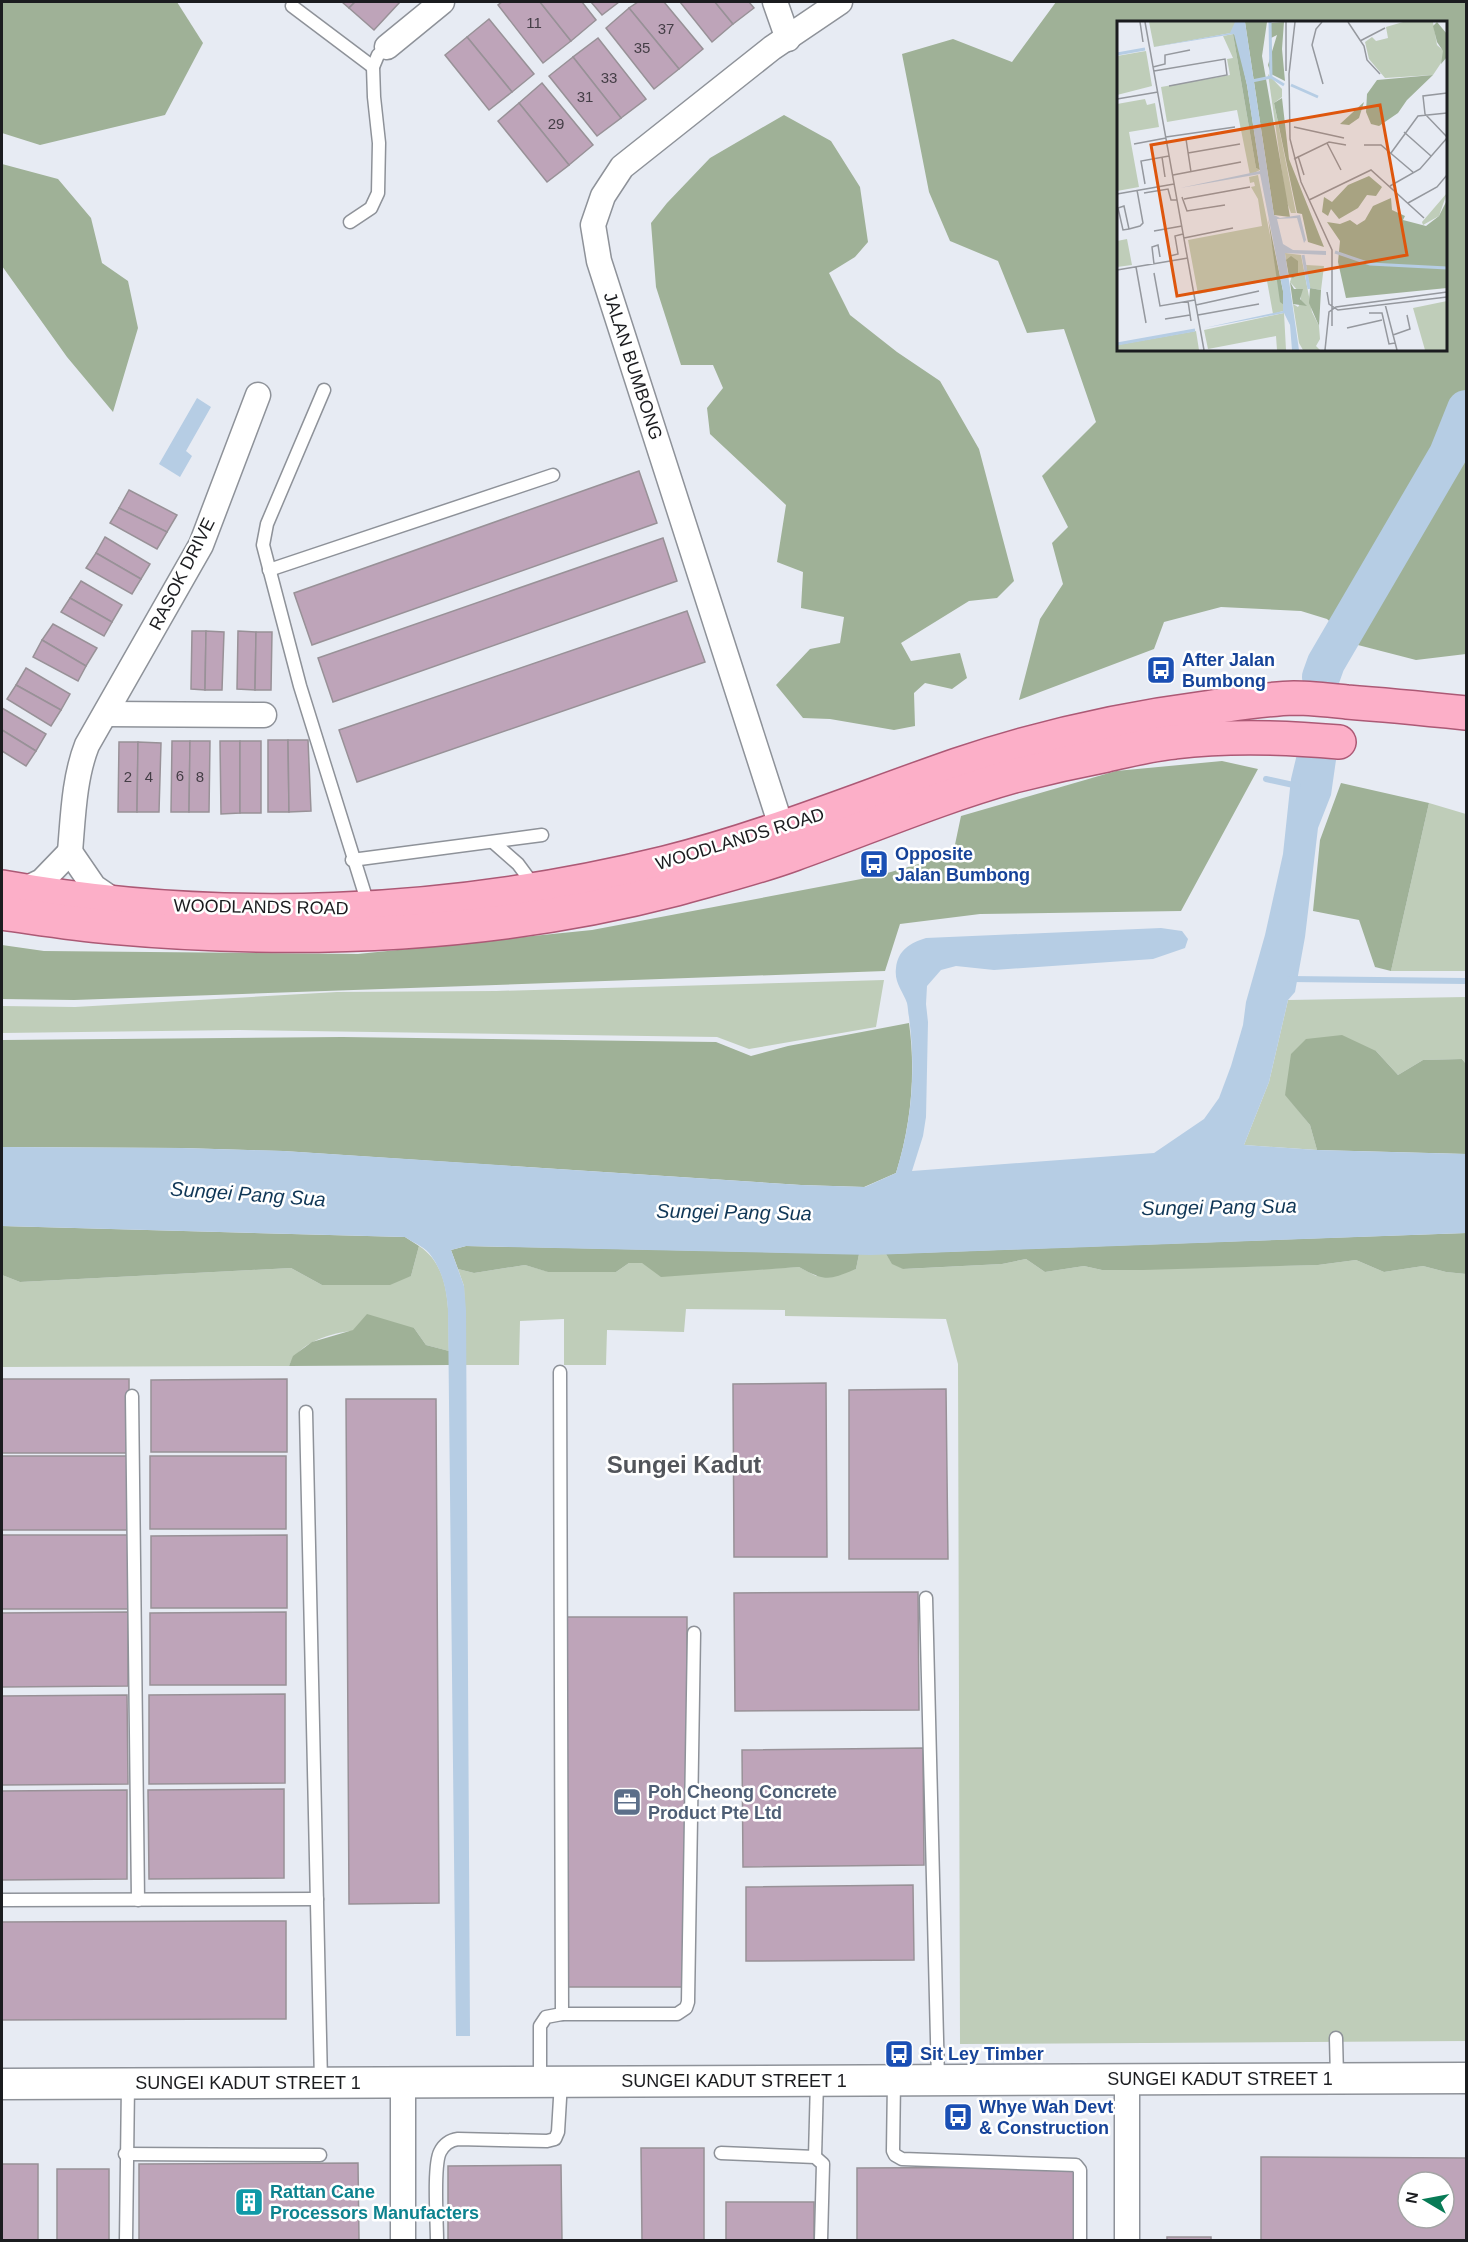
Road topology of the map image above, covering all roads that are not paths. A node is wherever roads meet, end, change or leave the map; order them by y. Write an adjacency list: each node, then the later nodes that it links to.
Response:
1 (442, 2): 6 (street)
2 (775, 2): 5 (street)
3 (840, 2): 5 (street, JALAN BUMBONG)
4 (292, 6): 7 (lane)
5 (788, 39): 17 (street, JALAN BUMBONG)
6 (387, 47): 7 (lane)
7 (373, 67): 8 (lane)
8 (350, 222)
9 (324, 390): 12 (lane)
10 (258, 395): 14 (street, RASOK DRIVE)
11 (553, 475): 12 (lane)
12 (268, 570): 21 (lane)
13 (1467, 713): 17 (main road, WOODLANDS ROAD)
14 (106, 714): 15 (street); 20 (street, RASOK DRIVE)
15 (264, 715)
16 (1339, 742): 23 (main road, WOODLANDS ROAD)
17 (782, 829): 22 (main road, WOODLANDS ROAD)
18 (542, 836): 19 (lane)
19 (493, 842): 21 (lane); 22 (lane)
20 (70, 852): 23 (street); 24 (street)
21 (352, 860): 25 (lane)
22 (537, 889): 25 (main road, WOODLANDS ROAD)
23 (8, 897): 24 (main road, WOODLANDS ROAD)
24 (116, 902): 25 (main road, WOODLANDS ROAD)
25 (369, 908)
26 (560, 1372): 34 (lane)
27 (132, 1396): 33 (lane)
28 (306, 1412): 31 (lane)
29 (926, 1598): 40 (lane)
30 (694, 1633): 34 (lane)
31 (317, 1899): 33 (lane); 43 (lane)
32 (2, 1900): 33 (lane)
33 (138, 1900)
34 (562, 2014): 42 (lane)
35 (1336, 2038): 38 (lane)
36 (1467, 2078): 38 (street, SUNGEI KADUT STREET 1)
37 (1127, 2079): 38 (street, SUNGEI KADUT STREET 1); 40 (street, SUNGEI KADUT STREET 1); 56 (street)
38 (1337, 2079)
39 (894, 2080): 40 (street, SUNGEI KADUT STREET 1); 41 (street, SUNGEI KADUT STREET 1); 55 (lane)
40 (938, 2080)
41 (817, 2081): 42 (street, SUNGEI KADUT STREET 1); 50 (lane)
42 (550, 2082): 44 (street, SUNGEI KADUT STREET 1); 53 (lane)
43 (321, 2083): 44 (street, SUNGEI KADUT STREET 1); 46 (street, SUNGEI KADUT STREET 1)
44 (403, 2083): 52 (street)
45 (2, 2084): 46 (street, SUNGEI KADUT STREET 1)
46 (128, 2084): 48 (lane)
47 (721, 2153): 50 (lane)
48 (125, 2154): 49 (lane); 51 (lane)
49 (320, 2155)
50 (815, 2157): 54 (lane)
51 (126, 2241)
52 (403, 2241)
53 (437, 2241)
54 (821, 2241)
55 (1080, 2241)
56 (1127, 2241)

